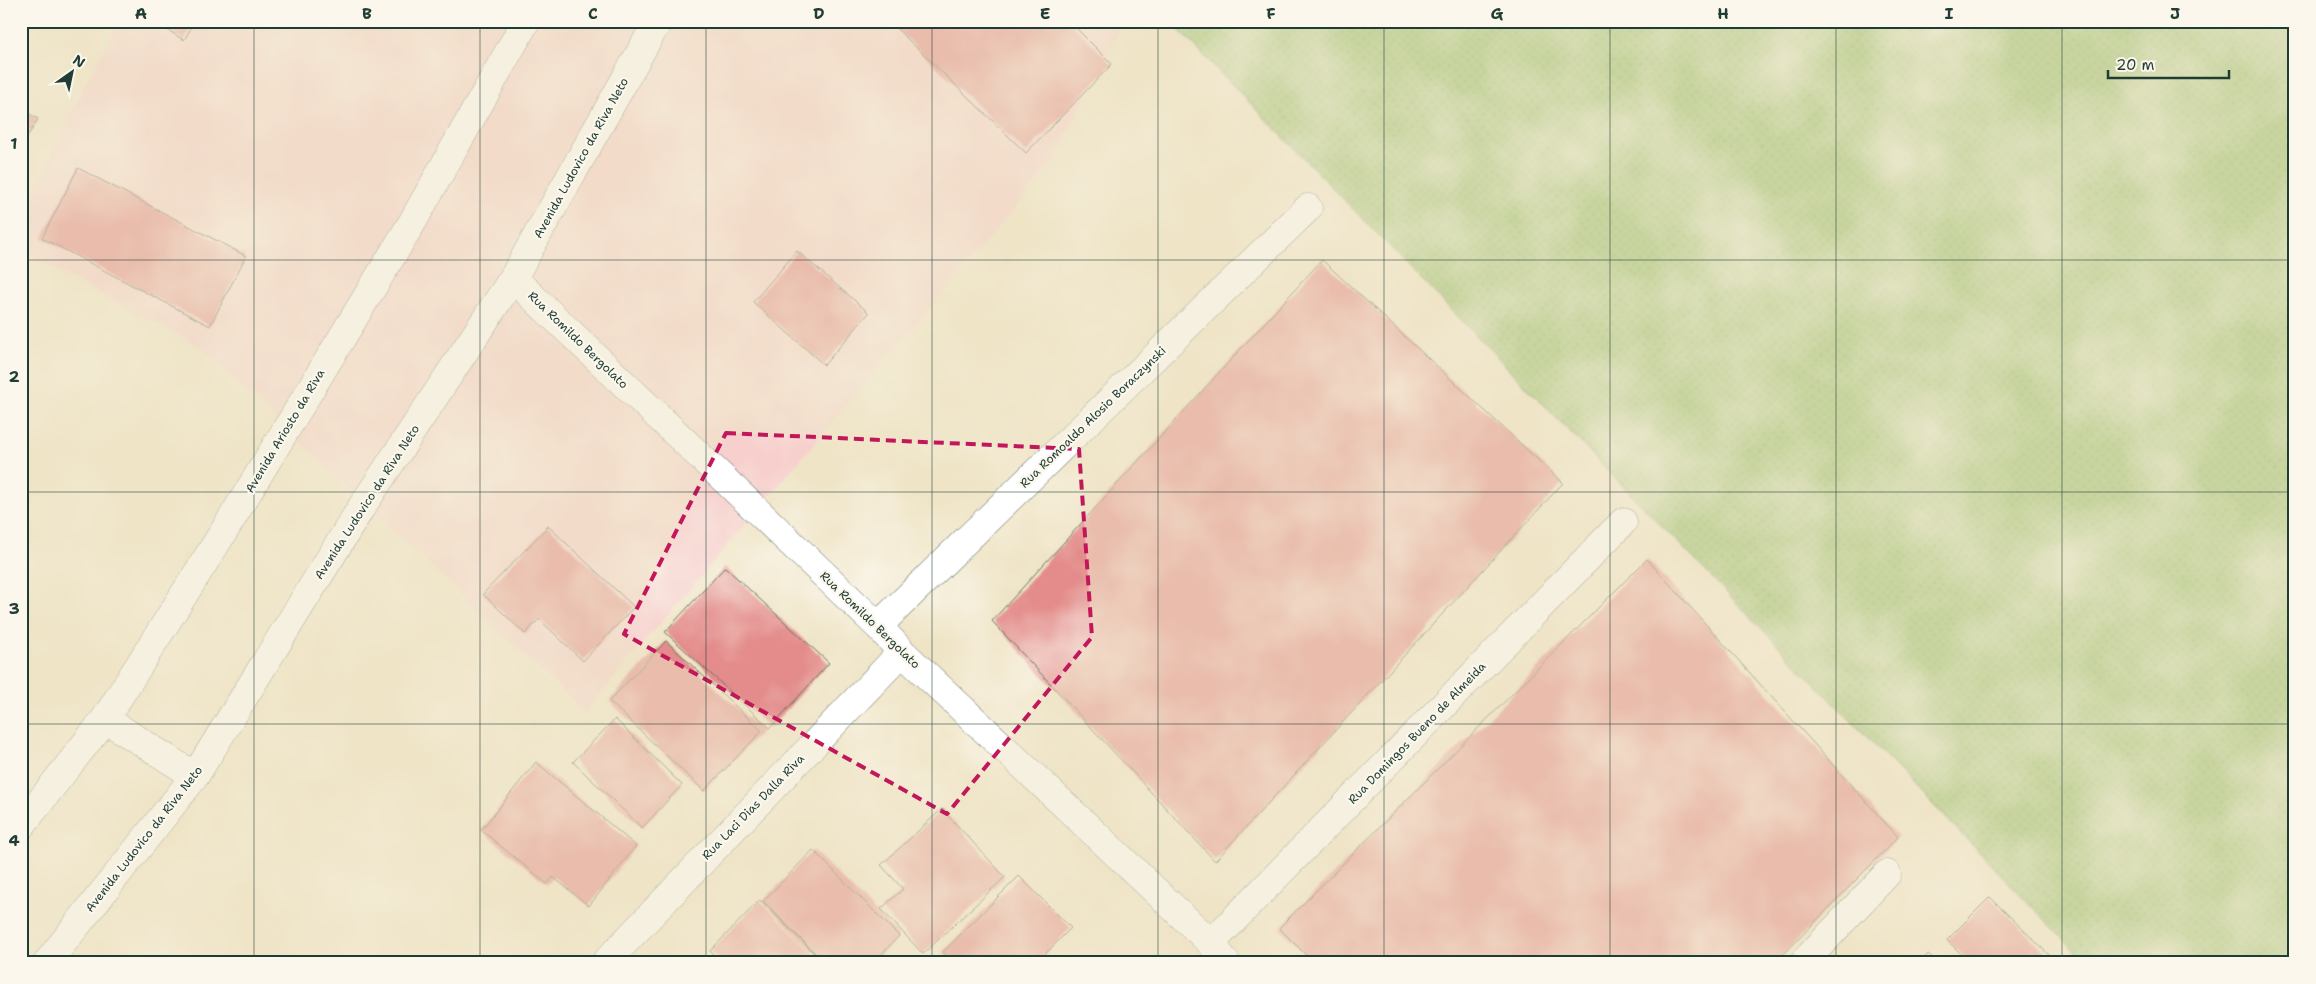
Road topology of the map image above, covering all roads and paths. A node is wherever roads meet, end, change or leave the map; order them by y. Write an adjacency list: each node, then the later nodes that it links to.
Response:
1 (526, 21): 8 (street, Avenida Ariosto da Riva)
2 (658, 21): 4 (street, Avenida Ludovico da Riva Neto)
3 (1308, 208): 6 (street, Rua Romoaldo Alosio Boraczynski)
4 (513, 278): 6 (street, Rua Romildo Bergolato); 9 (street, Avenida Ludovico da Riva Neto)
5 (1624, 522): 12 (street, Rua Domingos Bueno de Almeida)
6 (878, 626): 7 (street, Rua Romildo Bergolato)
7 (902, 652): 12 (street, Rua Romildo Bergolato); 14 (street, Rua Laci Dias Dalla Riva)
8 (105, 719): 9 (street); 10 (street, Avenida Ariosto da Riva)
9 (195, 776): 13 (street, Avenida Ludovico da Riva Neto)
10 (21, 826)
11 (1887, 874): 15 (street)
12 (1219, 953)
13 (47, 963)
14 (605, 963)
15 (1803, 963)

